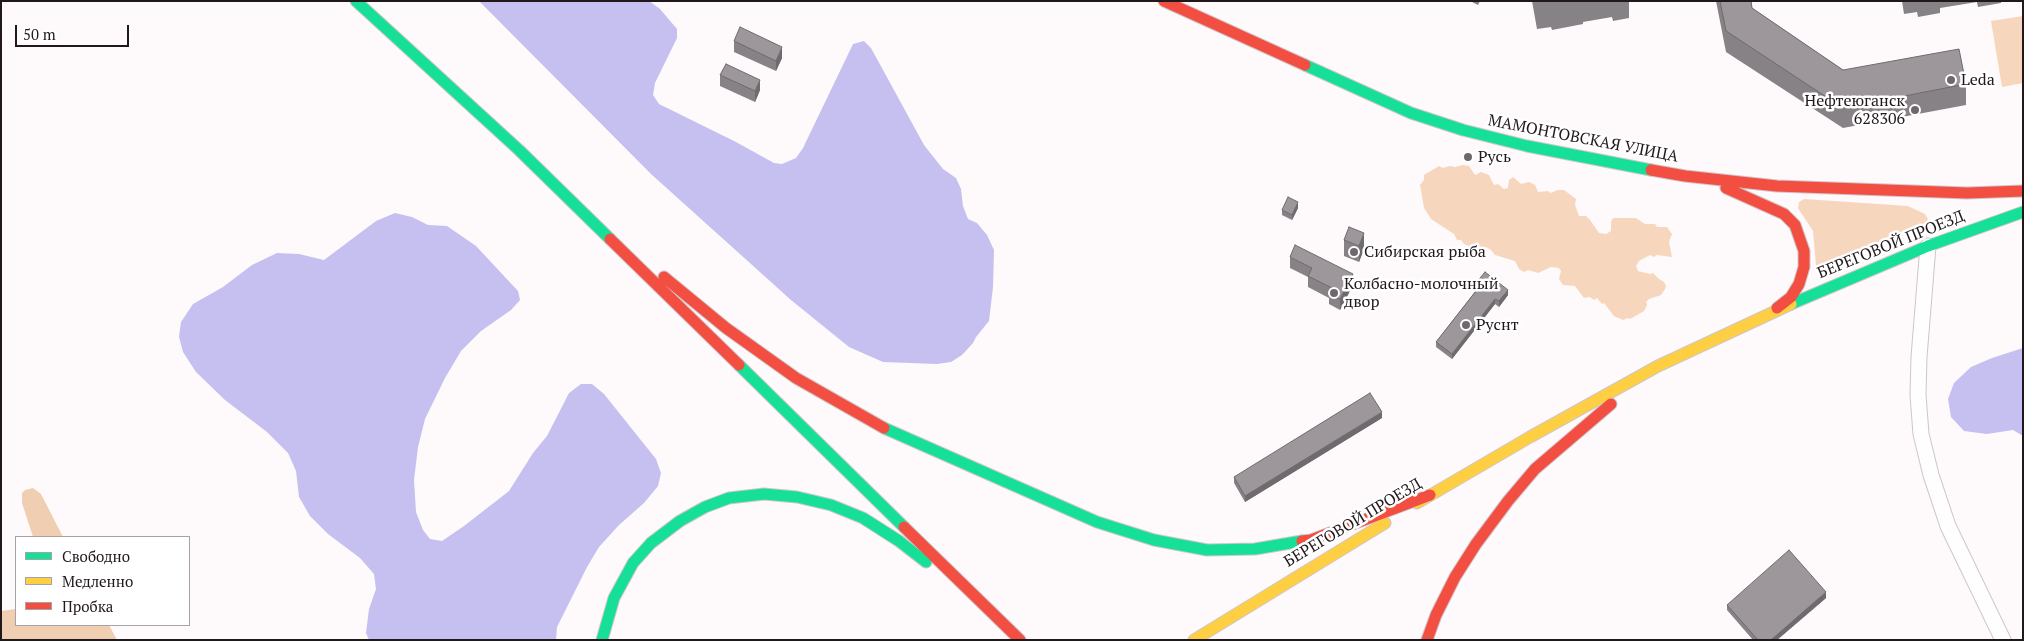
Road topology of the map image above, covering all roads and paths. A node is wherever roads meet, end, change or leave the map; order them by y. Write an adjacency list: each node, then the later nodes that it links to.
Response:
1 (356, 1): 4 (main road)
2 (1164, 1): 5 (main road, МАМОНТОВСКАЯ УЛИЦА)
3 (415, 39): 4 (main road)
4 (519, 150): 7 (main road)
5 (1702, 178): 6 (main road, МАМОНТОВСКАЯ УЛИЦА); 10 (main road)
6 (2023, 191)
7 (564, 193): 12 (main road); 13 (main road)
8 (2023, 212): 9 (main road, БЕРЕГОВОЙ ПРОЕЗД)
9 (1928, 246): 10 (main road, БЕРЕГОВОЙ ПРОЕЗД); 18 (street)
10 (1772, 312): 11 (main road)
11 (1658, 366): 12 (main road, БЕРЕГОВОЙ ПРОЕЗД); 17 (main road)
12 (1430, 496): 16 (main road, БЕРЕГОВОЙ ПРОЕЗД)
13 (990, 610): 14 (main road); 15 (main road)
14 (602, 640)
15 (1020, 640)
16 (1194, 640)
17 (1427, 640)
18 (2003, 640)

